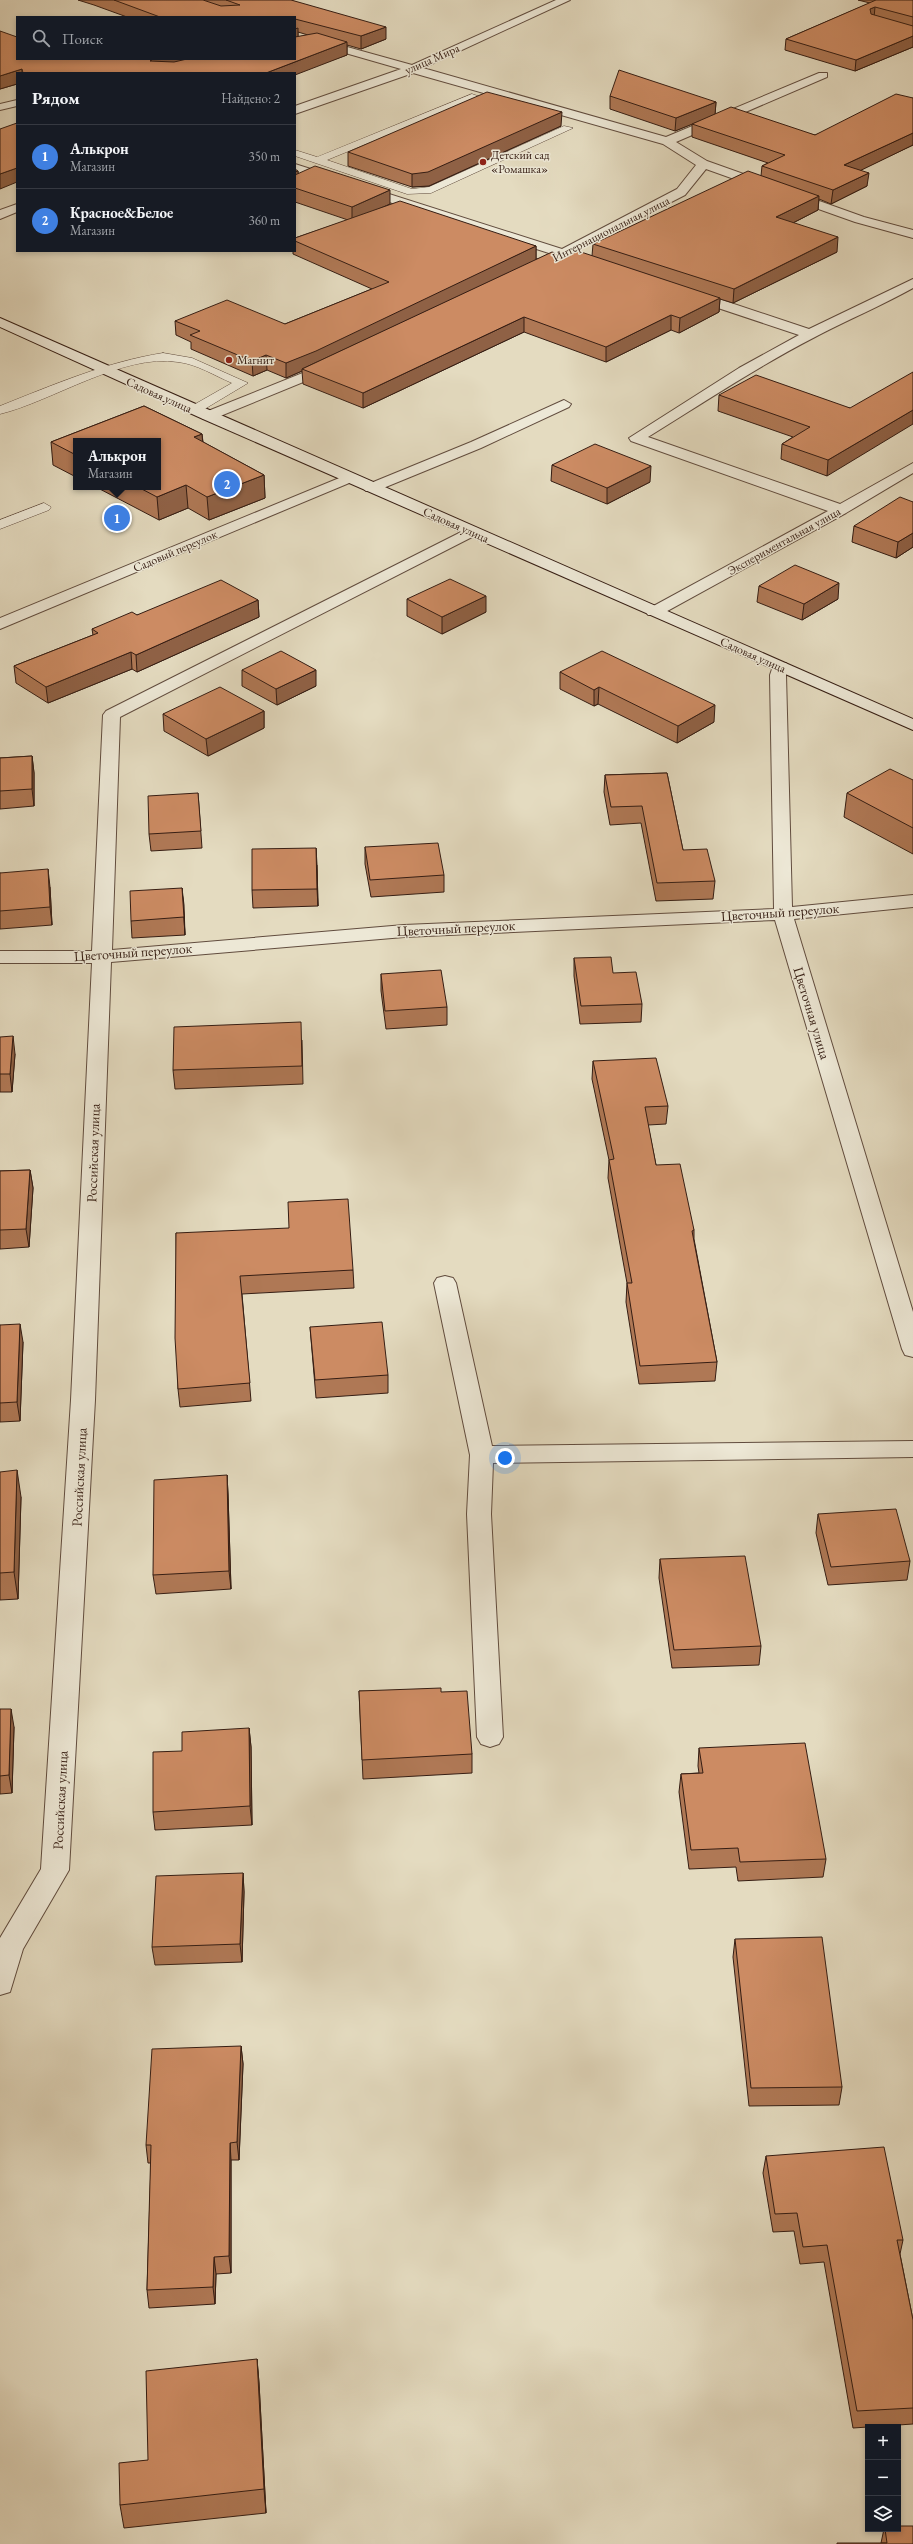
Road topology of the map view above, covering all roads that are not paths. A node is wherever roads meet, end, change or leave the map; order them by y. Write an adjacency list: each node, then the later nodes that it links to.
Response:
1 (565, 0): 3 (street, улица Мира)
2 (312, 41): 3 (street)
3 (410, 70): 7 (street, улица Мира); 10 (street)
4 (823, 75): 10 (street)
5 (16, 102): 6 (street)
6 (0, 107)
7 (296, 110)
8 (539, 116): 12 (lane)
9 (568, 128): 12 (lane)
10 (667, 141): 13 (street)
11 (296, 153): 12 (lane)
12 (319, 160)
13 (703, 164): 17 (street); 18 (street, Интернациональная улица)
14 (296, 168): 18 (street)
15 (16, 208): 16 (street)
16 (0, 215)
17 (913, 234)
18 (565, 253): 19 (street); 20 (street, Интернациональная улица)
19 (587, 261)
20 (522, 274)
21 (913, 283): 24 (street)
22 (684, 292): 24 (street)
23 (0, 322): 26 (street, Садовая улица)
24 (810, 334): 34 (street)
25 (344, 360): 29 (street)
26 (104, 370): 28 (lane); 29 (street, Садовая улица); 29 (lane)
27 (564, 404): 32 (street)
28 (0, 410)
29 (201, 413): 31 (street, Садовая улица)
30 (913, 467): 34 (street, Экспериментальная улица)
31 (349, 478): 32 (street, Садовая улица); 38 (street, Садовый переулок)
32 (371, 488): 36 (street, Садовая улица)
33 (44, 507): 35 (lane)
34 (842, 510): 37 (street, Экспериментальная улица)
35 (0, 524)
36 (471, 532): 37 (street, Садовая улица); 44 (street, Российская улица)
37 (654, 612): 39 (street, Садовая улица)
38 (0, 624)
39 (780, 667): 40 (street, Садовая улица); 42 (street, Цветочная улица)
40 (913, 725)
41 (913, 900): 42 (street, Цветочный переулок)
42 (783, 914): 44 (street, Цветочный переулок); 46 (street, Цветочная улица)
43 (0, 957): 44 (street, Цветочный переулок)
44 (101, 957): 50 (street, Российская улица)
45 (445, 1283): 48 (street)
46 (913, 1349)
47 (913, 1449): 48 (street)
48 (482, 1455): 49 (street)
49 (490, 1737)
50 (5, 1946): 51 (street, Российская улица)
51 (0, 1983)

